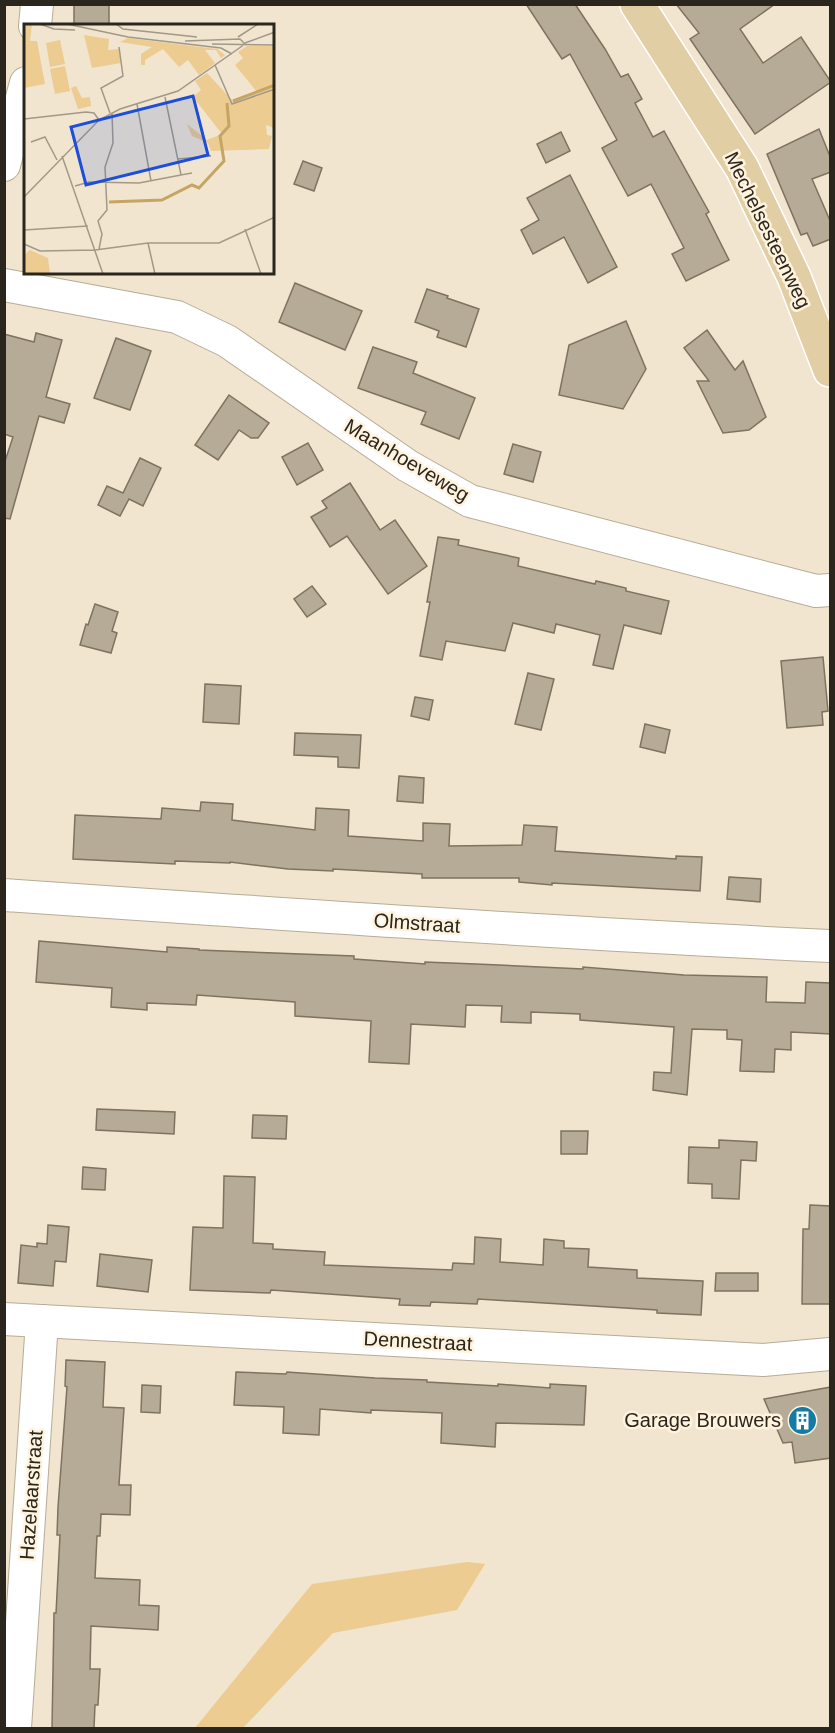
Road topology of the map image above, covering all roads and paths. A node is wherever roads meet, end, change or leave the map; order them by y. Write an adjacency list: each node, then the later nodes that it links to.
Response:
1 (37, 4): 3 (street)
2 (637, 4): 7 (main road, Mechelsesteenweg)
3 (35, 24)
4 (24, 90): 5 (street)
5 (4, 165)
6 (4, 285): 8 (street, Maanhoeveweg)
7 (831, 370)
8 (831, 590)
9 (4, 895): 10 (street, Olmstraat)
10 (831, 946)
11 (4, 1319): 12 (street, Dennestraat)
12 (42, 1321): 13 (street, Dennestraat); 14 (street, Hazelaarstraat)
13 (831, 1354)
14 (12, 1669): 15 (street, Hazelaarstraat)
15 (15, 1728)

